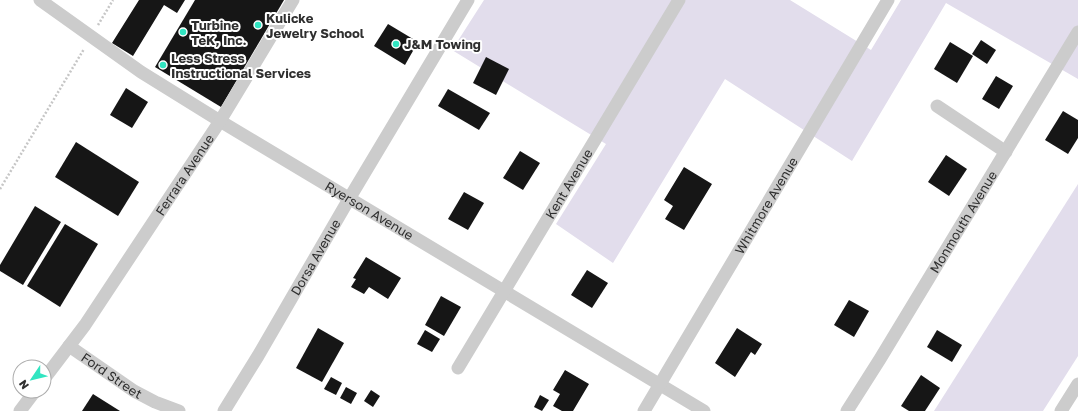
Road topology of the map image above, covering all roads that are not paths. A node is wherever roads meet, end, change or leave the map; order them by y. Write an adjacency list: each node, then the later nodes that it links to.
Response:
1 (293, 0): 8 (street, Ferrara Avenue)
2 (468, 0): 10 (street, Dorsa Avenue)
3 (679, 0): 11 (street, Kent Avenue)
4 (888, 0): 16 (street, Whitmore Avenue)
5 (48, 2): 8 (street, Ryerson Avenue)
6 (1078, 32): 9 (street, Monmouth Avenue)
7 (937, 106): 9 (street)
8 (220, 121): 10 (street, Ryerson Avenue); 12 (street, Ferrara Avenue)
9 (1006, 152): 23 (street, Monmouth Avenue)
10 (349, 198): 11 (street, Ryerson Avenue); 20 (street, Dorsa Avenue)
11 (504, 291): 14 (street, Kent Avenue); 16 (street, Ryerson Avenue)
12 (69, 346): 13 (street, Ferrara Avenue); 19 (street, Ford Street)
13 (52, 368)
14 (458, 368)
15 (1078, 384): 24 (street)
16 (660, 385): 21 (street, Whitmore Avenue); 22 (street, Ryerson Avenue)
17 (29, 399): 18 (street)
18 (20, 411)
19 (180, 411)
20 (224, 411)
21 (644, 411)
22 (704, 411)
23 (847, 411)
24 (1061, 411)

